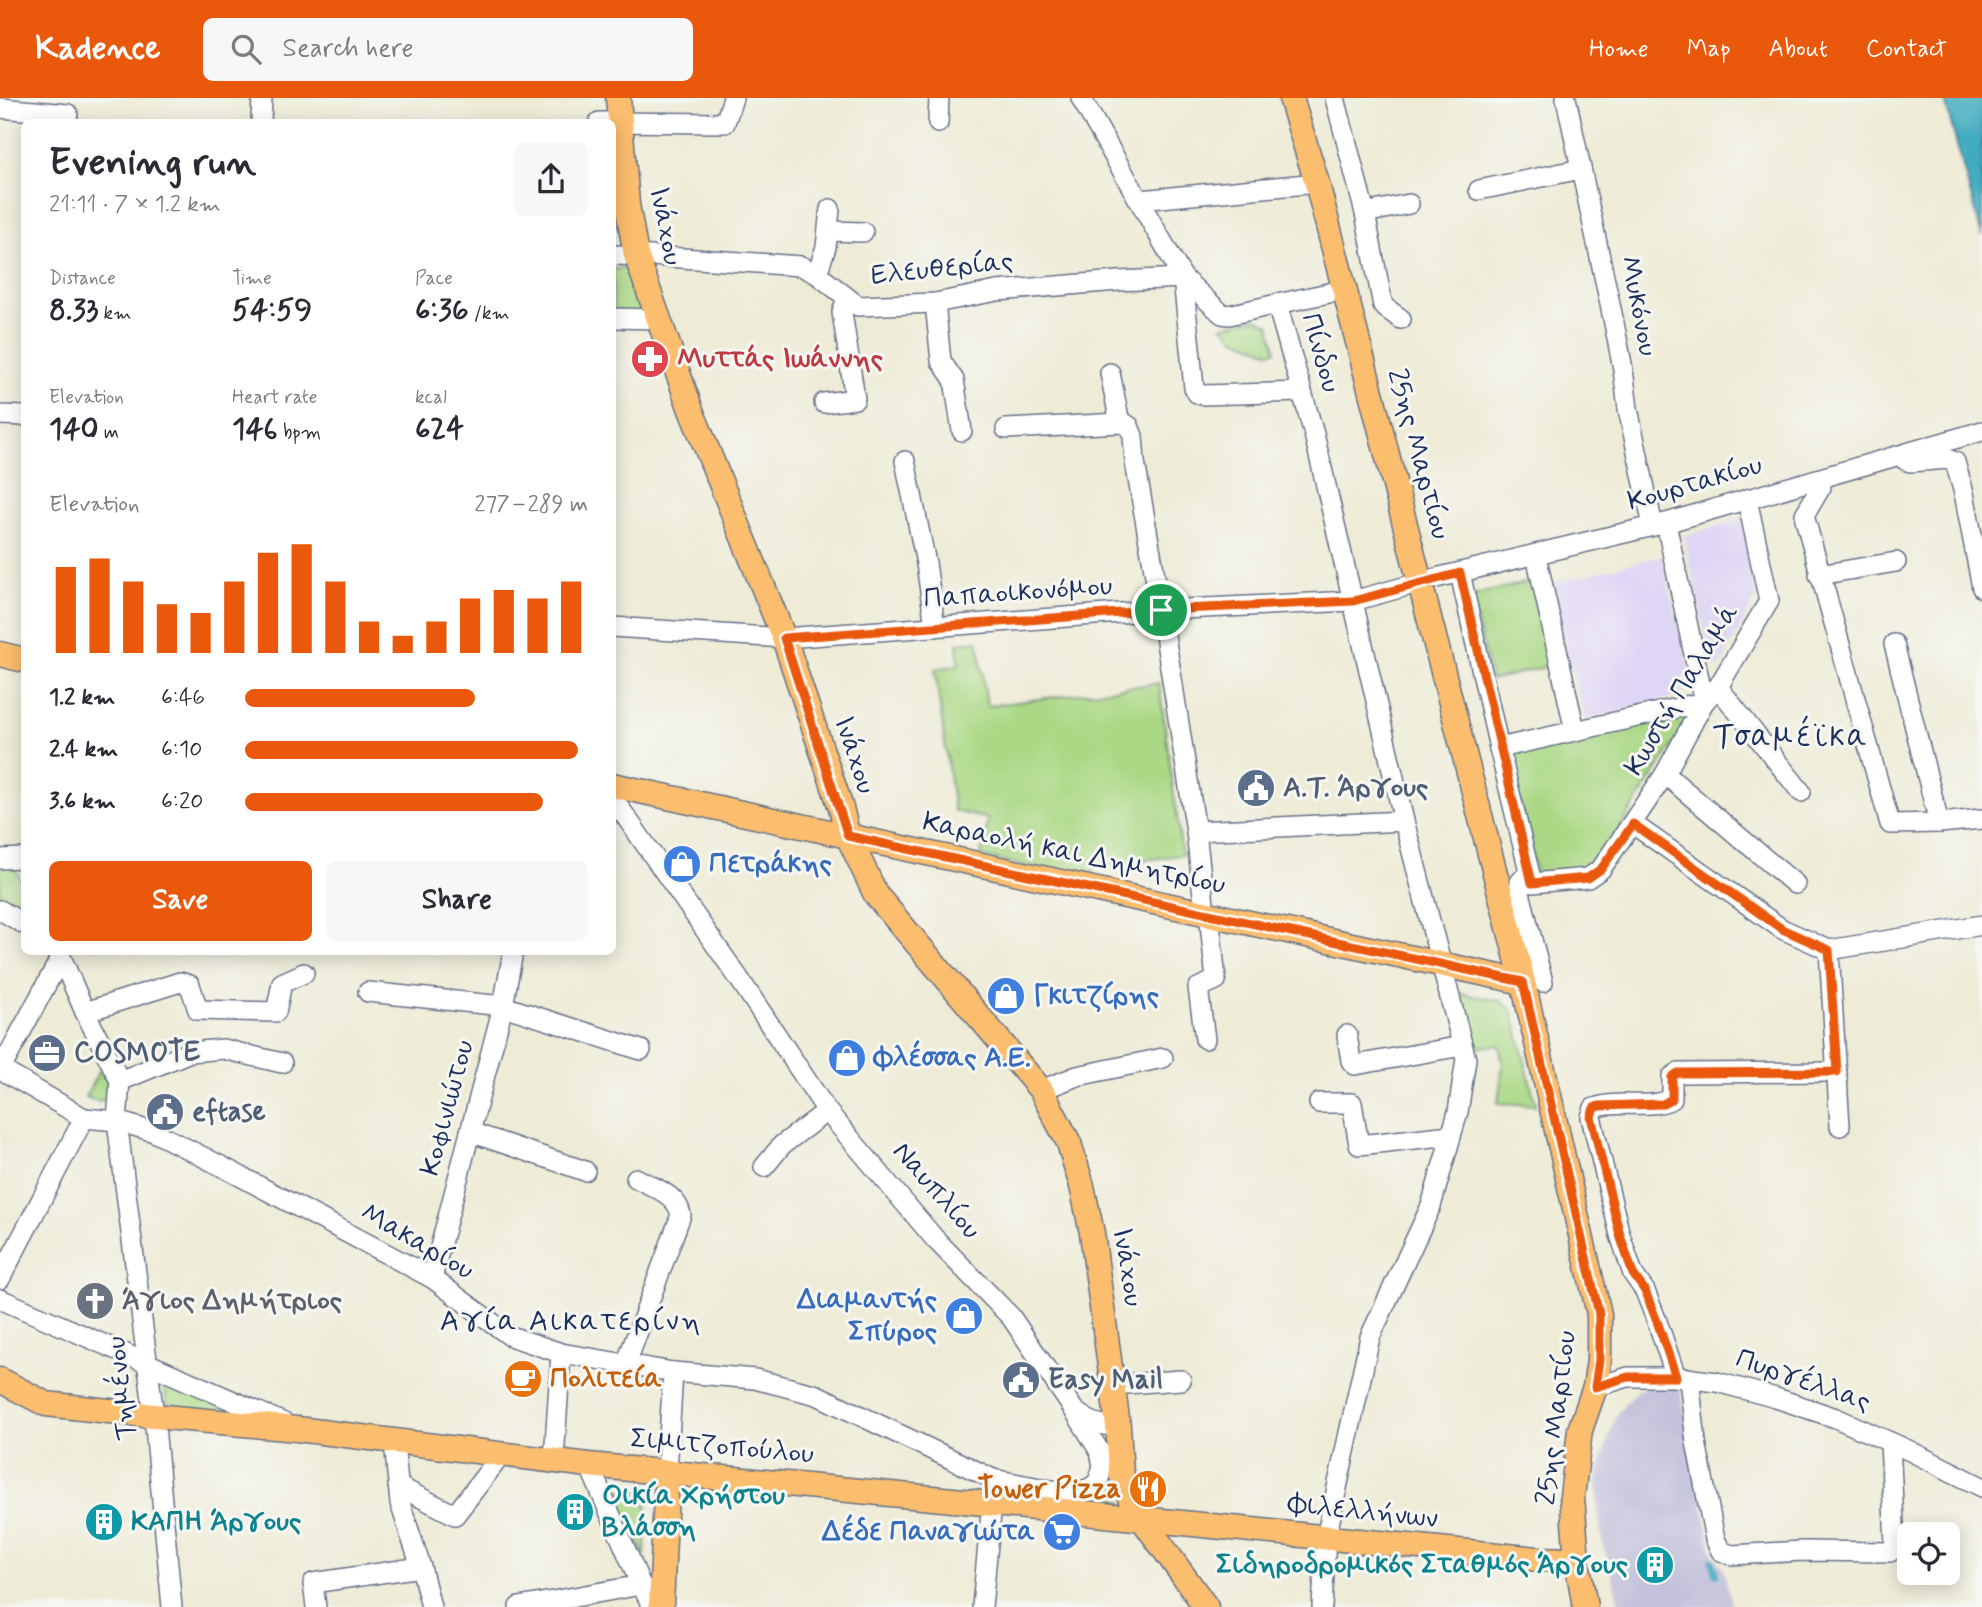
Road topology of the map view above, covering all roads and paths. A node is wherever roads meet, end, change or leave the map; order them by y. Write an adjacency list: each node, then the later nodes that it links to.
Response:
1 (262, 98): 11 (street)
2 (733, 98): 10 (street)
3 (939, 98): 12 (street)
4 (1081, 98): 17 (street, Πίνδου)
5 (1291, 98): 15 (main road, 25ης Μαρτίου)
6 (1335, 98): 20 (street)
7 (1566, 98): 14 (street, Μυκόνου)
8 (0, 108): 9 (street)
9 (68, 111)
10 (612, 114)
11 (261, 119)
12 (937, 123)
13 (616, 136): 23 (main road, Ινάχου)
14 (1581, 169): 16 (street); 46 (street, Μυκόνου)
15 (1317, 183): 17 (street); 26 (main road, 25ης Μαρτίου)
16 (1479, 190)
17 (1140, 200): 25 (street, Πίνδου)
18 (1409, 204): 20 (street)
19 (830, 209): 21 (street)
20 (1365, 213): 32 (street)
21 (828, 231): 22 (street); 24 (street)
22 (863, 232)
23 (624, 255): 24 (street, Ελευθερίας); 31 (main road, Ινάχου)
24 (817, 274): 27 (street, Ελευθερίας)
25 (1183, 278): 28 (street, Ελευθερίας); 29 (street, Πίνδου); 34 (street)
26 (1343, 290): 29 (street); 51 (main road, 25ης Μαρτίου)
27 (847, 299): 28 (street, Ελευθερίας); 35 (street)
28 (935, 303): 40 (street)
29 (1277, 304): 34 (street, Πίνδου)
30 (616, 318): 31 (street)
31 (658, 319): 57 (main road, Ινάχου)
32 (1401, 319)
33 (1110, 373): 38 (street)
34 (1302, 391): 53 (street, Πίνδου)
35 (824, 403)
36 (0, 415): 37 (street)
37 (21, 416)
38 (1120, 423): 39 (street); 54 (street)
39 (1006, 429)
40 (962, 431)
41 (1982, 431): 42 (street, Κουρτακίου)
42 (1900, 455): 44 (street, Κουρτακίου); 52 (street)
43 (905, 461): 56 (street)
44 (1821, 478): 45 (street, Κουρτακίου); 50 (street)
45 (1747, 499): 46 (street, Κουρτακίου); 61 (street, Κωστή Παλαμά)
46 (1659, 524): 47 (street, Κουρτακίου); 62 (street, Μυκόνου)
47 (1536, 555): 49 (street, Κουρτακίου); 63 (street)
48 (1896, 562): 50 (street)
49 (1460, 573): 51 (street, Κουρτακίου); 64 (street)
50 (1819, 575): 71 (street)
51 (1421, 583): 53 (street, Παπαοικονόμου); 89 (main road, 25ης Μαρτίου)
52 (1982, 588)
53 (1353, 601): 54 (street, Παπαοικονόμου); 70 (street, Πίνδου)
54 (1161, 610): 56 (street, Παπαοικονόμου); 73 (street)
55 (616, 627): 57 (street, Παπαοικονόμου)
56 (935, 627): 57 (street, Παπαοικονόμου)
57 (784, 638): 74 (main road, Ινάχου)
58 (1894, 644): 71 (street)
59 (0, 654): 60 (main road)
60 (21, 659)
61 (1718, 687): 62 (street, Κωστή Παλαμά); 67 (street)
62 (1704, 702): 63 (street); 65 (street, Κωστή Παλαμά)
63 (1575, 731): 64 (street)
64 (1499, 748): 77 (street)
65 (1665, 774): 72 (street, Κωστή Παλαμά); 78 (street)
66 (616, 786): 74 (main road, Καραολή και Δημητρίου)
67 (1801, 792)
68 (616, 803): 104 (street, Ναυπλίου)
69 (1982, 819): 71 (street)
70 (1404, 821): 73 (street); 87 (street, Πίνδου)
71 (1939, 823)
72 (1633, 824): 77 (street, Κωστή Παλαμά); 83 (street)
73 (1196, 831): 80 (street)
74 (848, 836): 80 (main road, Καραολή και Δημητρίου); 102 (main road, Ινάχου)
75 (21, 858): 76 (street)
76 (0, 859)
77 (1531, 878): 89 (street)
78 (1796, 884)
79 (0, 910): 81 (street)
80 (1207, 914): 87 (main road, Καραολή και Δημητρίου); 94 (street)
81 (21, 921)
82 (1982, 925): 83 (street)
83 (1829, 950): 100 (street)
84 (58, 955): 92 (street)
85 (58, 955): 99 (street)
86 (512, 955): 91 (street, Κοφινιώτου)
87 (1442, 964): 89 (main road, Καραολή και Δημητρίου); 95 (street, Πίνδου)
88 (304, 973): 92 (street)
89 (1533, 982): 124 (main road, 25ης Μαρτίου)
90 (368, 992): 91 (street)
91 (503, 1006): 96 (street); 108 (street, Κοφινιώτου)
92 (85, 1012): 101 (street)
93 (1347, 1035): 95 (street)
94 (1205, 1039)
95 (1462, 1046): 109 (street, Πίνδου)
96 (641, 1050)
97 (1163, 1058): 102 (street)
98 (282, 1063): 101 (street)
99 (1, 1069): 105 (street)
100 (1837, 1072): 107 (street); 120 (street)
101 (120, 1081): 106 (street, Τημένου)
102 (1041, 1090): 123 (main road, Ινάχου)
103 (1319, 1103): 109 (street)
104 (827, 1111): 110 (street); 125 (street, Ναυπλίου)
105 (84, 1118): 106 (street, Μακαρίου); 114 (street)
106 (117, 1121): 113 (street, Μακαρίου); 117 (street, Τημένου)
107 (1840, 1126)
108 (470, 1132): 111 (street); 113 (street, Κοφινιώτου)
109 (1451, 1135): 140 (street, Πίνδου)
110 (764, 1167)
111 (585, 1171)
112 (636, 1178): 118 (street)
113 (432, 1278): 116 (street, Μακαρίου)
114 (0, 1279)
115 (0, 1299): 117 (street, Σιμιτζοπούλου)
116 (561, 1353): 118 (street, Μακαρίου); 132 (street)
117 (148, 1362): 126 (street, Τημένου); 128 (street, Σιμιτζοπούλου)
118 (626, 1364): 119 (street, Μακαρίου)
119 (673, 1372): 134 (street, Μακαρίου); 135 (street)
120 (1682, 1377): 124 (street, Πυργέλλας); 130 (street, Πυργέλλας); 130 (street)
121 (0, 1380): 126 (main road, Σιμιτζοπούλου)
122 (1181, 1380): 123 (street)
123 (1112, 1385): 127 (main road, Ινάχου)
124 (1595, 1387): 141 (main road, 25ης Μαρτίου)
125 (1074, 1410): 127 (street, Ναυπλίου); 134 (street, Μακαρίου)
126 (154, 1416): 128 (main road, Σιμιτζοπούλου); 144 (street, Τημένου)
127 (1118, 1426): 139 (main road)
128 (297, 1429): 129 (main road, Σιμιτζοπούλου)
129 (394, 1442): 131 (main road, Σιμιτζοπούλου); 136 (street)
130 (1890, 1442): 137 (street, Πυργέλλας)
131 (502, 1454): 132 (main road, Σιμιτζοπούλου); 136 (street)
132 (554, 1460): 133 (main road, Σιμιτζοπούλου)
133 (589, 1465): 135 (main road, Σιμιτζοπούλου); 143 (street)
134 (973, 1470): 138 (street)
135 (667, 1472): 138 (main road, Σιμιτζοπούλου); 149 (main road)
136 (398, 1486): 142 (street)
137 (1982, 1487)
138 (982, 1502): 139 (main road, Σιμιτζοπούλου); 150 (street)
139 (1143, 1520): 140 (main road, Φιλελλήνων); 151 (main road)
140 (1326, 1538): 141 (main road, Φιλελλήνων); 152 (street, Πίνδου)
141 (1577, 1560): 153 (main road, 25ης Μαρτίου)
142 (421, 1567): 145 (street); 146 (street)
143 (641, 1585): 147 (street); 148 (street)
144 (172, 1607)
145 (316, 1607)
146 (432, 1607)
147 (519, 1607)
148 (653, 1607)
149 (661, 1607)
150 (982, 1607)
151 (1206, 1607)
152 (1322, 1607)
153 (1585, 1607)

